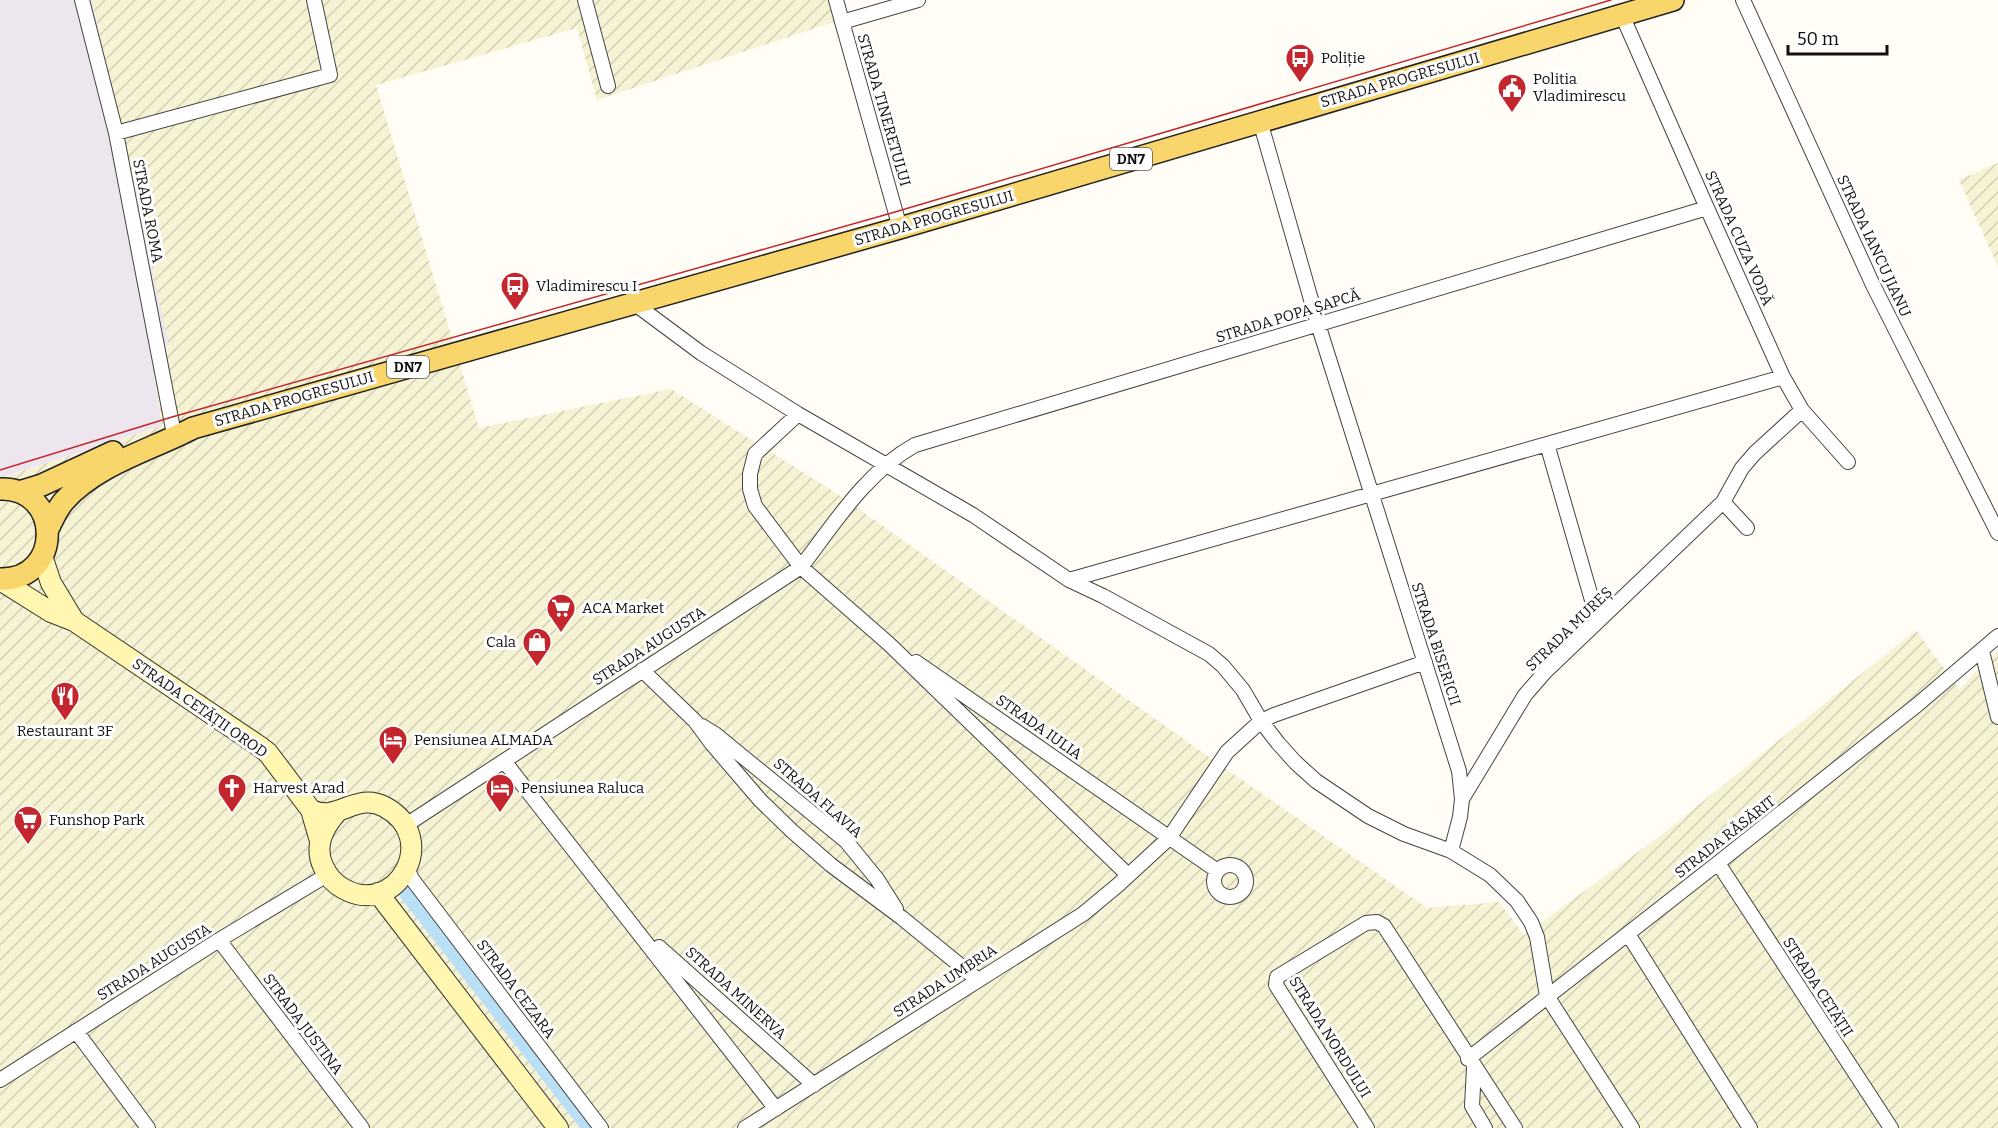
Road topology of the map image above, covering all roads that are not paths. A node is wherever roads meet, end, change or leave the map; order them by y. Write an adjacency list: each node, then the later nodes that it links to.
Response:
1 (82, 0): 12 (street, STRADA ROMA)
2 (314, 0): 12 (street)
3 (585, 0): 10 (street)
4 (836, 0): 9 (street, STRADA TINERETULUI)
5 (918, 0): 9 (street)
6 (1673, 0): 8 (main road, STRADA PROGRESULUI / DN7)
7 (1743, 0): 29 (street, STRADA IANCU JIANU)
8 (1622, 15): 11 (main road, STRADA PROGRESULUI / DN7); 13 (street, STRADA CUZA VODĂ)
9 (842, 22): 14 (street, STRADA TINERETULUI)
10 (608, 86)
11 (1260, 121): 14 (main road, STRADA PROGRESULUI / DN7); 16 (street, STRADA BISERICII)
12 (116, 133): 20 (street, STRADA ROMA)
13 (1707, 208): 16 (street, STRADA POPA ȘAPCĂ); 17 (street, STRADA CUZA VODĂ)
14 (900, 228): 15 (main road, STRADA PROGRESULUI / DN7)
15 (635, 304): 19 (street); 20 (main road, STRADA PROGRESULUI / DN7)
16 (1318, 324): 23 (street, STRADA POPA ȘAPCĂ); 25 (street, STRADA BISERICII)
17 (1783, 377): 18 (street, STRADA CUZA VODĂ); 21 (street)
18 (1802, 410): 22 (street, STRADA CUZA VODĂ); 26 (street, STRADA MUREȘ)
19 (798, 414): 23 (street); 31 (street, STRADA IULIA)
20 (183, 428): 24 (main road, STRADA PROGRESULUI / DN7); 28 (main road, STRADA PROGRESULUI / DN7)
21 (1547, 444): 25 (street); 35 (street)
22 (1848, 462)
23 (884, 465): 31 (street, STRADA AUGUSTA); 33 (street)
24 (9, 490): 28 (main road, DN7)
25 (1371, 494): 33 (street); 39 (street, STRADA BISERICII)
26 (1724, 502): 27 (street); 35 (street, STRADA MUREȘ)
27 (1747, 528)
28 (48, 529): 30 (main road, DN7)
29 (1998, 533)
30 (42, 556): 32 (main road); 34 (street, STRADA CETĂȚII OROD)
31 (801, 567): 37 (street, STRADA IULIA); 40 (street, STRADA AUGUSTA)
32 (0, 579): 34 (street, STRADA CETĂȚII OROD)
33 (1069, 580): 43 (street)
34 (74, 621): 46 (street, STRADA CETĂȚII OROD)
35 (1598, 621): 45 (street, STRADA MUREȘ)
36 (1998, 636): 38 (street, STRADA RĂSĂRIT)
37 (889, 644): 49 (street, STRADA IULIA); 56 (street, STRADA IULIA)
38 (1982, 651): 41 (street); 52 (street, STRADA RĂSĂRIT)
39 (1425, 662): 43 (street); 45 (street, STRADA BISERICII)
40 (642, 670): 42 (street, STRADA FLAVIA); 44 (street, STRADA AUGUSTA)
41 (1998, 717)
42 (695, 721): 58 (street, STRADA FLAVIA); 58 (street, STRADA FLAVIA)
43 (1261, 721): 49 (street, STRADA UMBRIA); 51 (street)
44 (504, 761): 48 (street, STRADA AUGUSTA); 59 (street, STRADA MINERVA)
45 (1462, 799): 51 (street, STRADA BISERICII)
46 (311, 810): 47 (street); 50 (street, STRADA CETĂȚII OROD)
47 (337, 812): 48 (street); 50 (street)
48 (406, 825): 53 (street)
49 (1169, 838): 54 (street, STRADA IULIA); 56 (street, STRADA UMBRIA)
50 (320, 841): 55 (street, STRADA CETĂȚII OROD)
51 (1451, 851): 63 (street)
52 (1718, 863): 60 (street, STRADA RĂSĂRIT); 79 (street, STRADA CETĂȚII)
53 (407, 868): 57 (street); 72 (street, STRADA CEZARA)
54 (1216, 870)
55 (327, 875): 57 (street); 61 (street, STRADA AUGUSTA)
56 (1128, 875): 62 (street, STRADA UMBRIA)
57 (378, 893): 71 (street)
58 (902, 918): 62 (street, STRADA FLAVIA)
59 (635, 926): 67 (street, STRADA MINERVA); 68 (street, STRADA MINERVA)
60 (1628, 934): 63 (street, STRADA RĂSĂRIT); 78 (street)
61 (219, 940): 64 (street, STRADA AUGUSTA); 70 (street, STRADA JUSTINA)
62 (978, 980): 67 (street, STRADA UMBRIA)
63 (1547, 996): 65 (street, STRADA RĂSĂRIT); 77 (street)
64 (76, 1031): 66 (street, STRADA AUGUSTA); 69 (street)
65 (1471, 1063): 74 (street, STRADA NORDULUI); 75 (street); 76 (street)
66 (0, 1080)
67 (814, 1085): 68 (street, STRADA UMBRIA)
68 (776, 1109): 73 (street)
69 (148, 1128)
70 (362, 1128)
71 (558, 1128)
72 (601, 1128)
73 (745, 1128)
74 (1367, 1128)
75 (1485, 1128)
76 (1515, 1128)
77 (1632, 1128)
78 (1750, 1128)
79 (1891, 1128)

